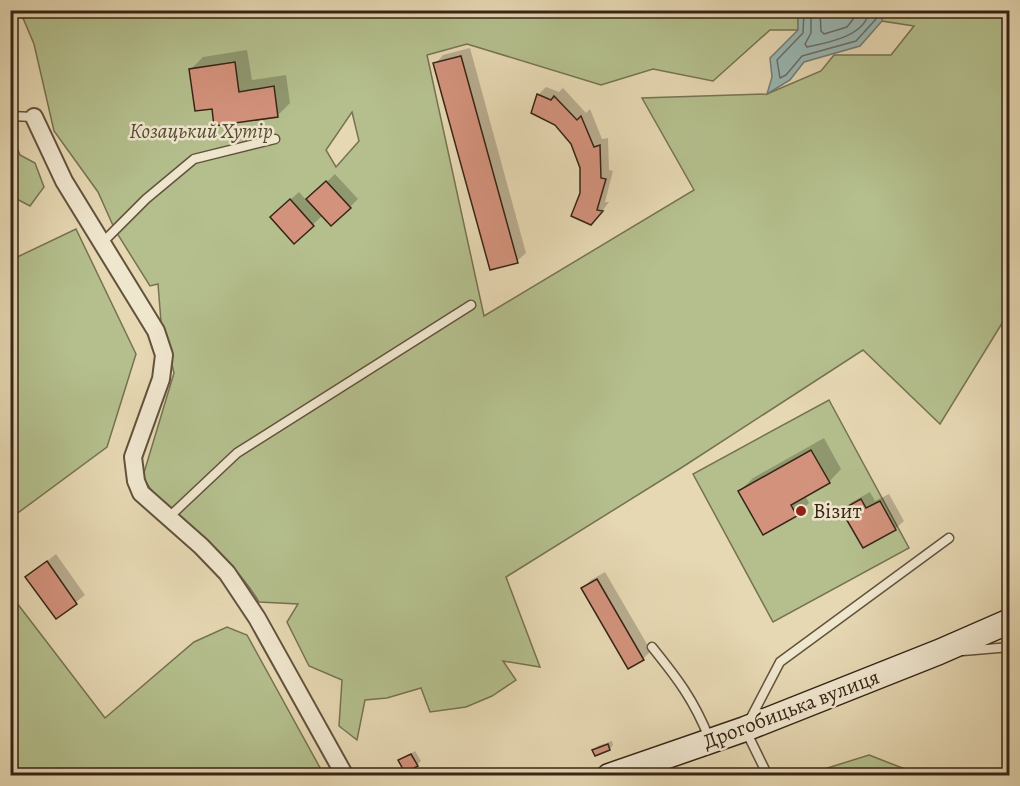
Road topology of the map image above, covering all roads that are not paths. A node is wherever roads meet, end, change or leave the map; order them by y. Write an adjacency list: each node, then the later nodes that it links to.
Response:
1 (10, 116): 2 (lane)
2 (34, 117): 4 (street)
3 (275, 139): 4 (lane)
4 (101, 244): 6 (street)
5 (471, 305): 6 (lane)
6 (167, 518): 14 (street)
7 (949, 538): 12 (lane)
8 (1010, 621): 11 (main road, Дрогобицька вулиця)
9 (652, 647): 13 (lane)
10 (1010, 647): 11 (lane)
11 (939, 652): 12 (main road, Дрогобицька вулиця)
12 (745, 729): 13 (main road, Дрогобицька вулиця); 16 (lane)
13 (710, 741): 15 (main road, Дрогобицька вулиця)
14 (345, 776)
15 (609, 776)
16 (768, 776)

